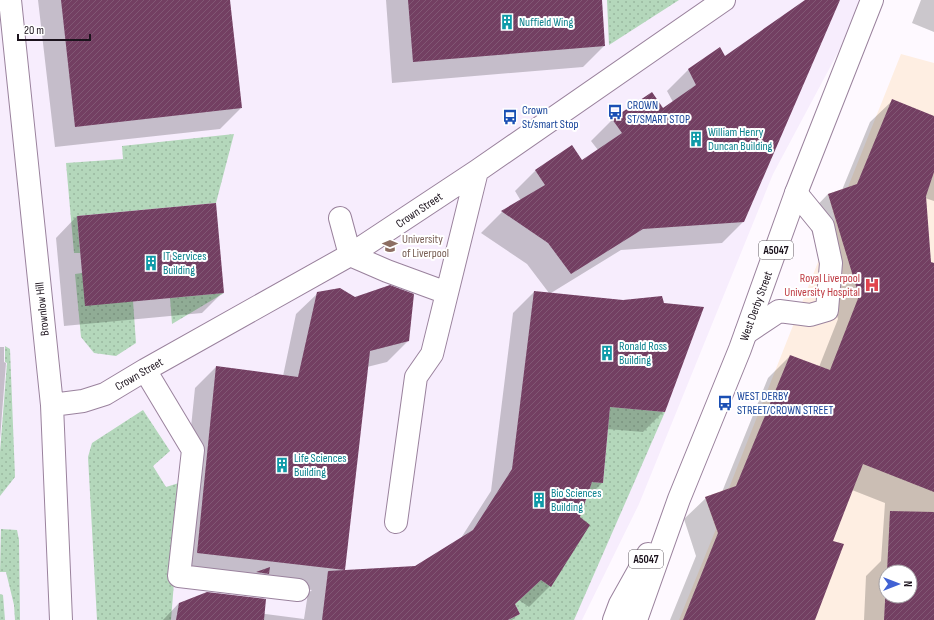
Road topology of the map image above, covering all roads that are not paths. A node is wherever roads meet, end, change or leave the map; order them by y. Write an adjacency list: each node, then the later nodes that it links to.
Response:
1 (10, 0): 4 (street, Brownlow Hill)
2 (724, 0): 5 (street, Crown Street)
3 (872, 0): 6 (street, West Derby Street / A5047)
4 (7, 50): 12 (street, Brownlow Hill)
5 (477, 171): 8 (street, Crown Street); 9 (street)
6 (796, 193): 10 (street, West Derby Street / A5047); 10 (street)
7 (340, 218): 8 (street)
8 (350, 255): 9 (street); 11 (street, Crown Street)
9 (447, 293): 14 (street)
10 (746, 334): 13 (street, West Derby Street / A5047)
11 (145, 370): 12 (street, Crown Street); 15 (street)
12 (52, 405): 16 (street, Brownlow Hill)
13 (679, 499): 17 (street, West Derby Street / A5047); 18 (street, West Derby Street / A5047)
14 (396, 522)
15 (298, 590)
16 (61, 620)
17 (614, 620)
18 (636, 620)

